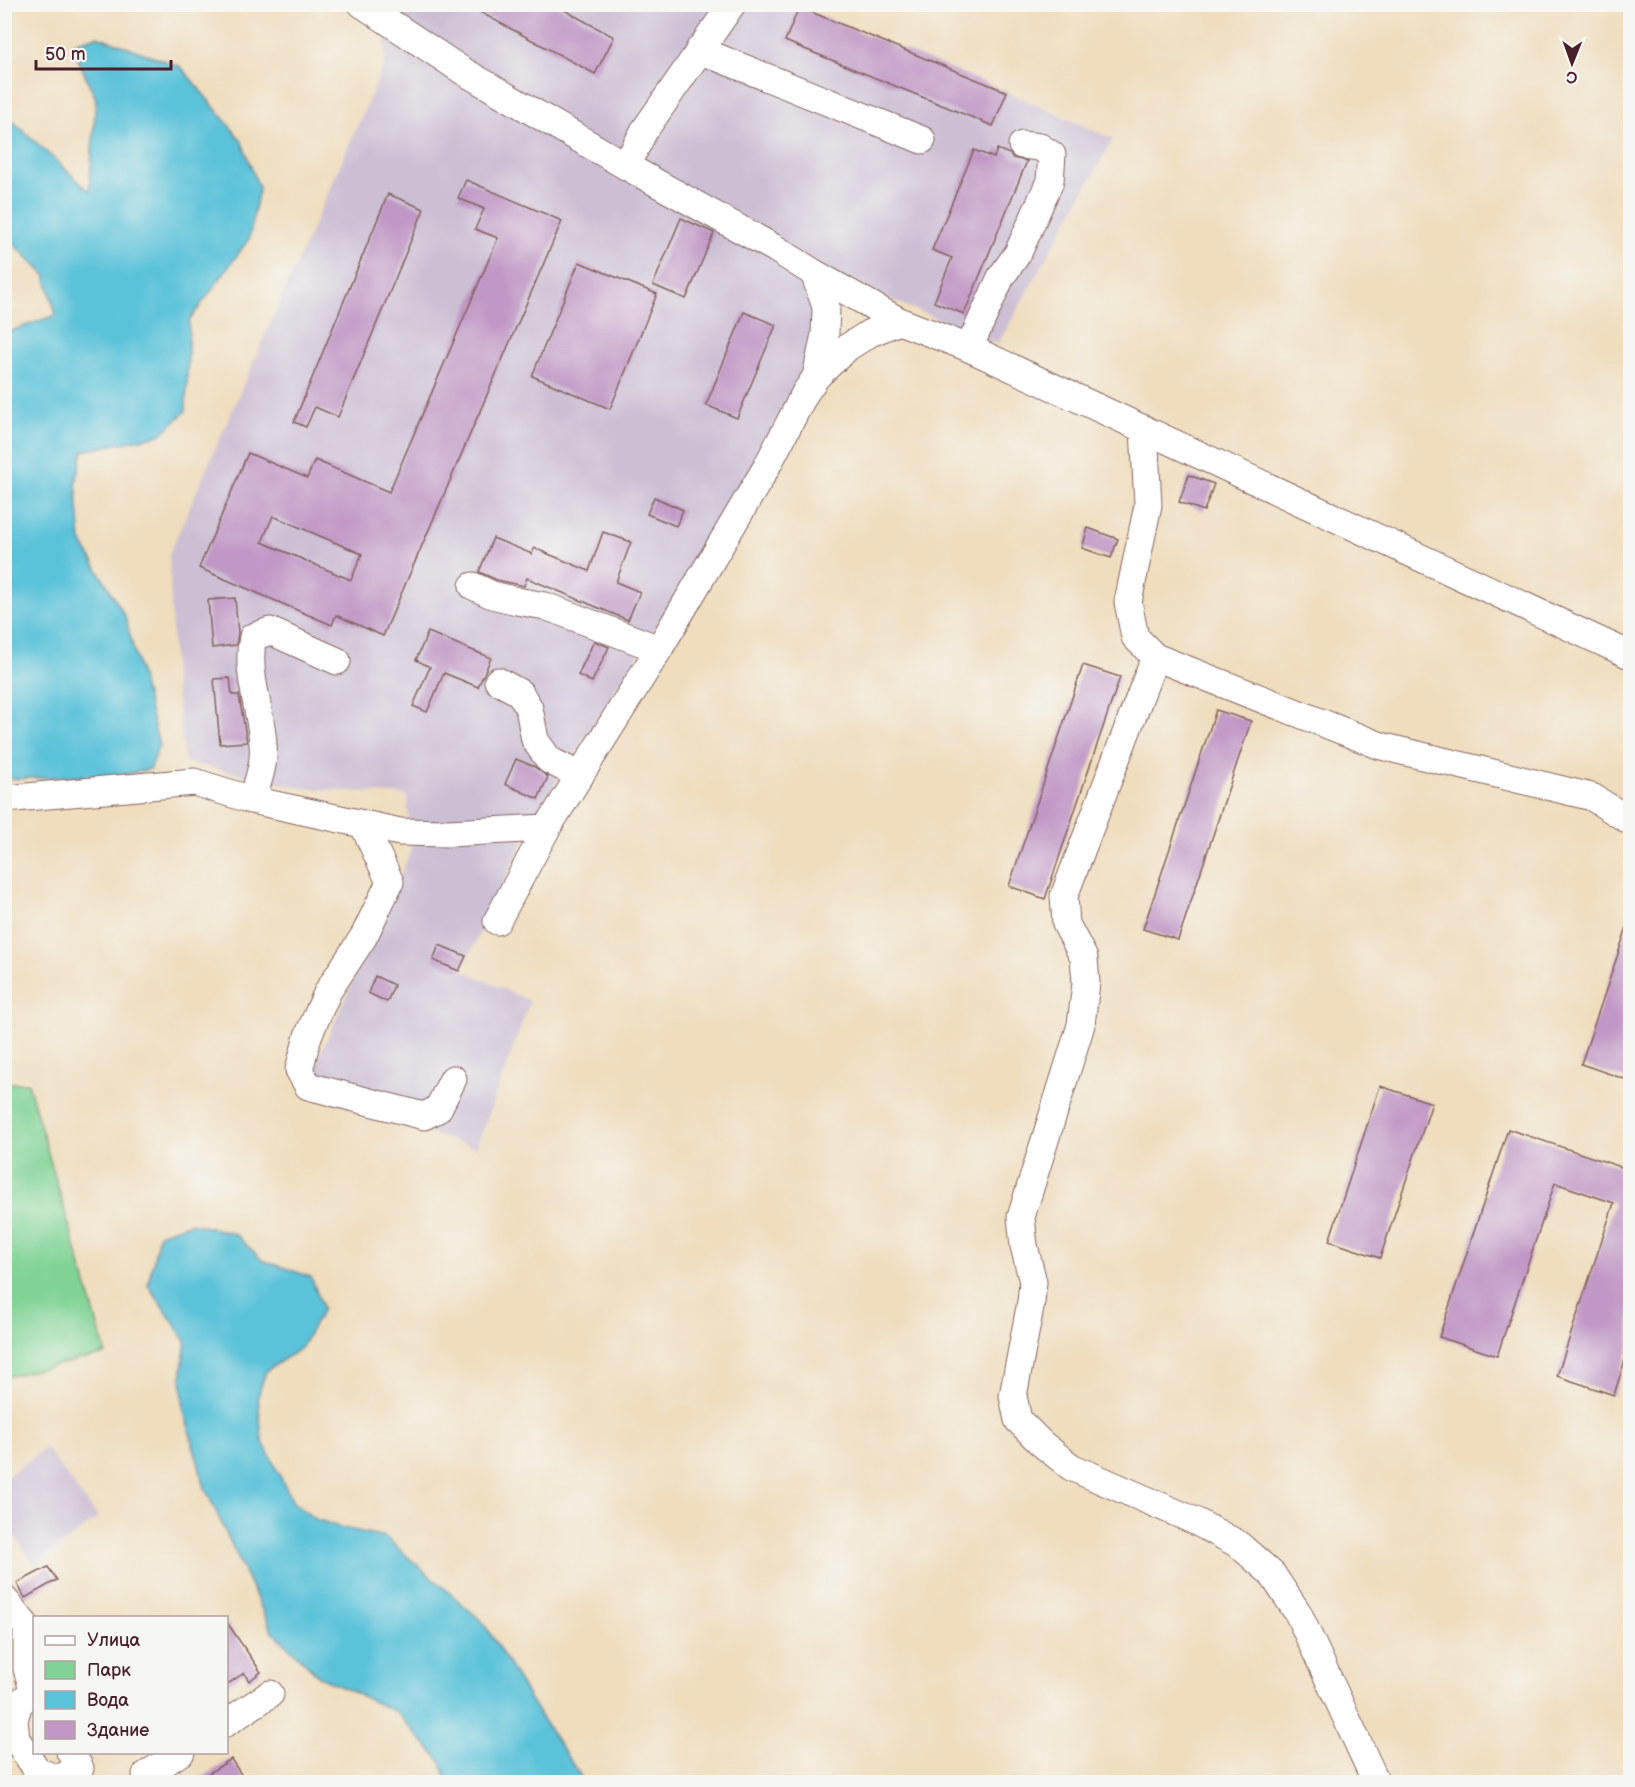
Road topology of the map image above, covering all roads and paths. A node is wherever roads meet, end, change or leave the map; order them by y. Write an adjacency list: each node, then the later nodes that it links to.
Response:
1 (362, 4): 6 (street)
2 (732, 4): 3 (street)
3 (699, 50): 4 (street); 6 (street)
4 (922, 140)
5 (1022, 145): 9 (street)
6 (626, 166): 7 (street)
7 (814, 273): 8 (street); 10 (street)
8 (899, 321): 9 (street); 10 (street)
9 (969, 348): 11 (street)
10 (816, 377): 13 (street)
11 (1144, 429): 14 (street); 15 (street)
12 (473, 586): 13 (street)
13 (658, 649): 18 (street)
14 (1630, 655)
15 (1155, 657): 21 (street); 34 (street)
16 (337, 662): 20 (street)
17 (498, 681): 18 (street)
18 (580, 776): 23 (street)
19 (4, 799): 20 (street)
20 (252, 800): 22 (street)
21 (1630, 821)
22 (363, 824): 23 (street); 25 (street)
23 (547, 828): 24 (street)
24 (497, 921)
25 (453, 1079)
26 (4, 1599): 27 (street)
27 (33, 1689)
28 (33, 1693): 31 (street)
29 (270, 1694): 30 (street)
30 (228, 1722)
31 (71, 1754)
32 (178, 1754): 33 (street)
33 (144, 1780)
34 (1376, 1782)

